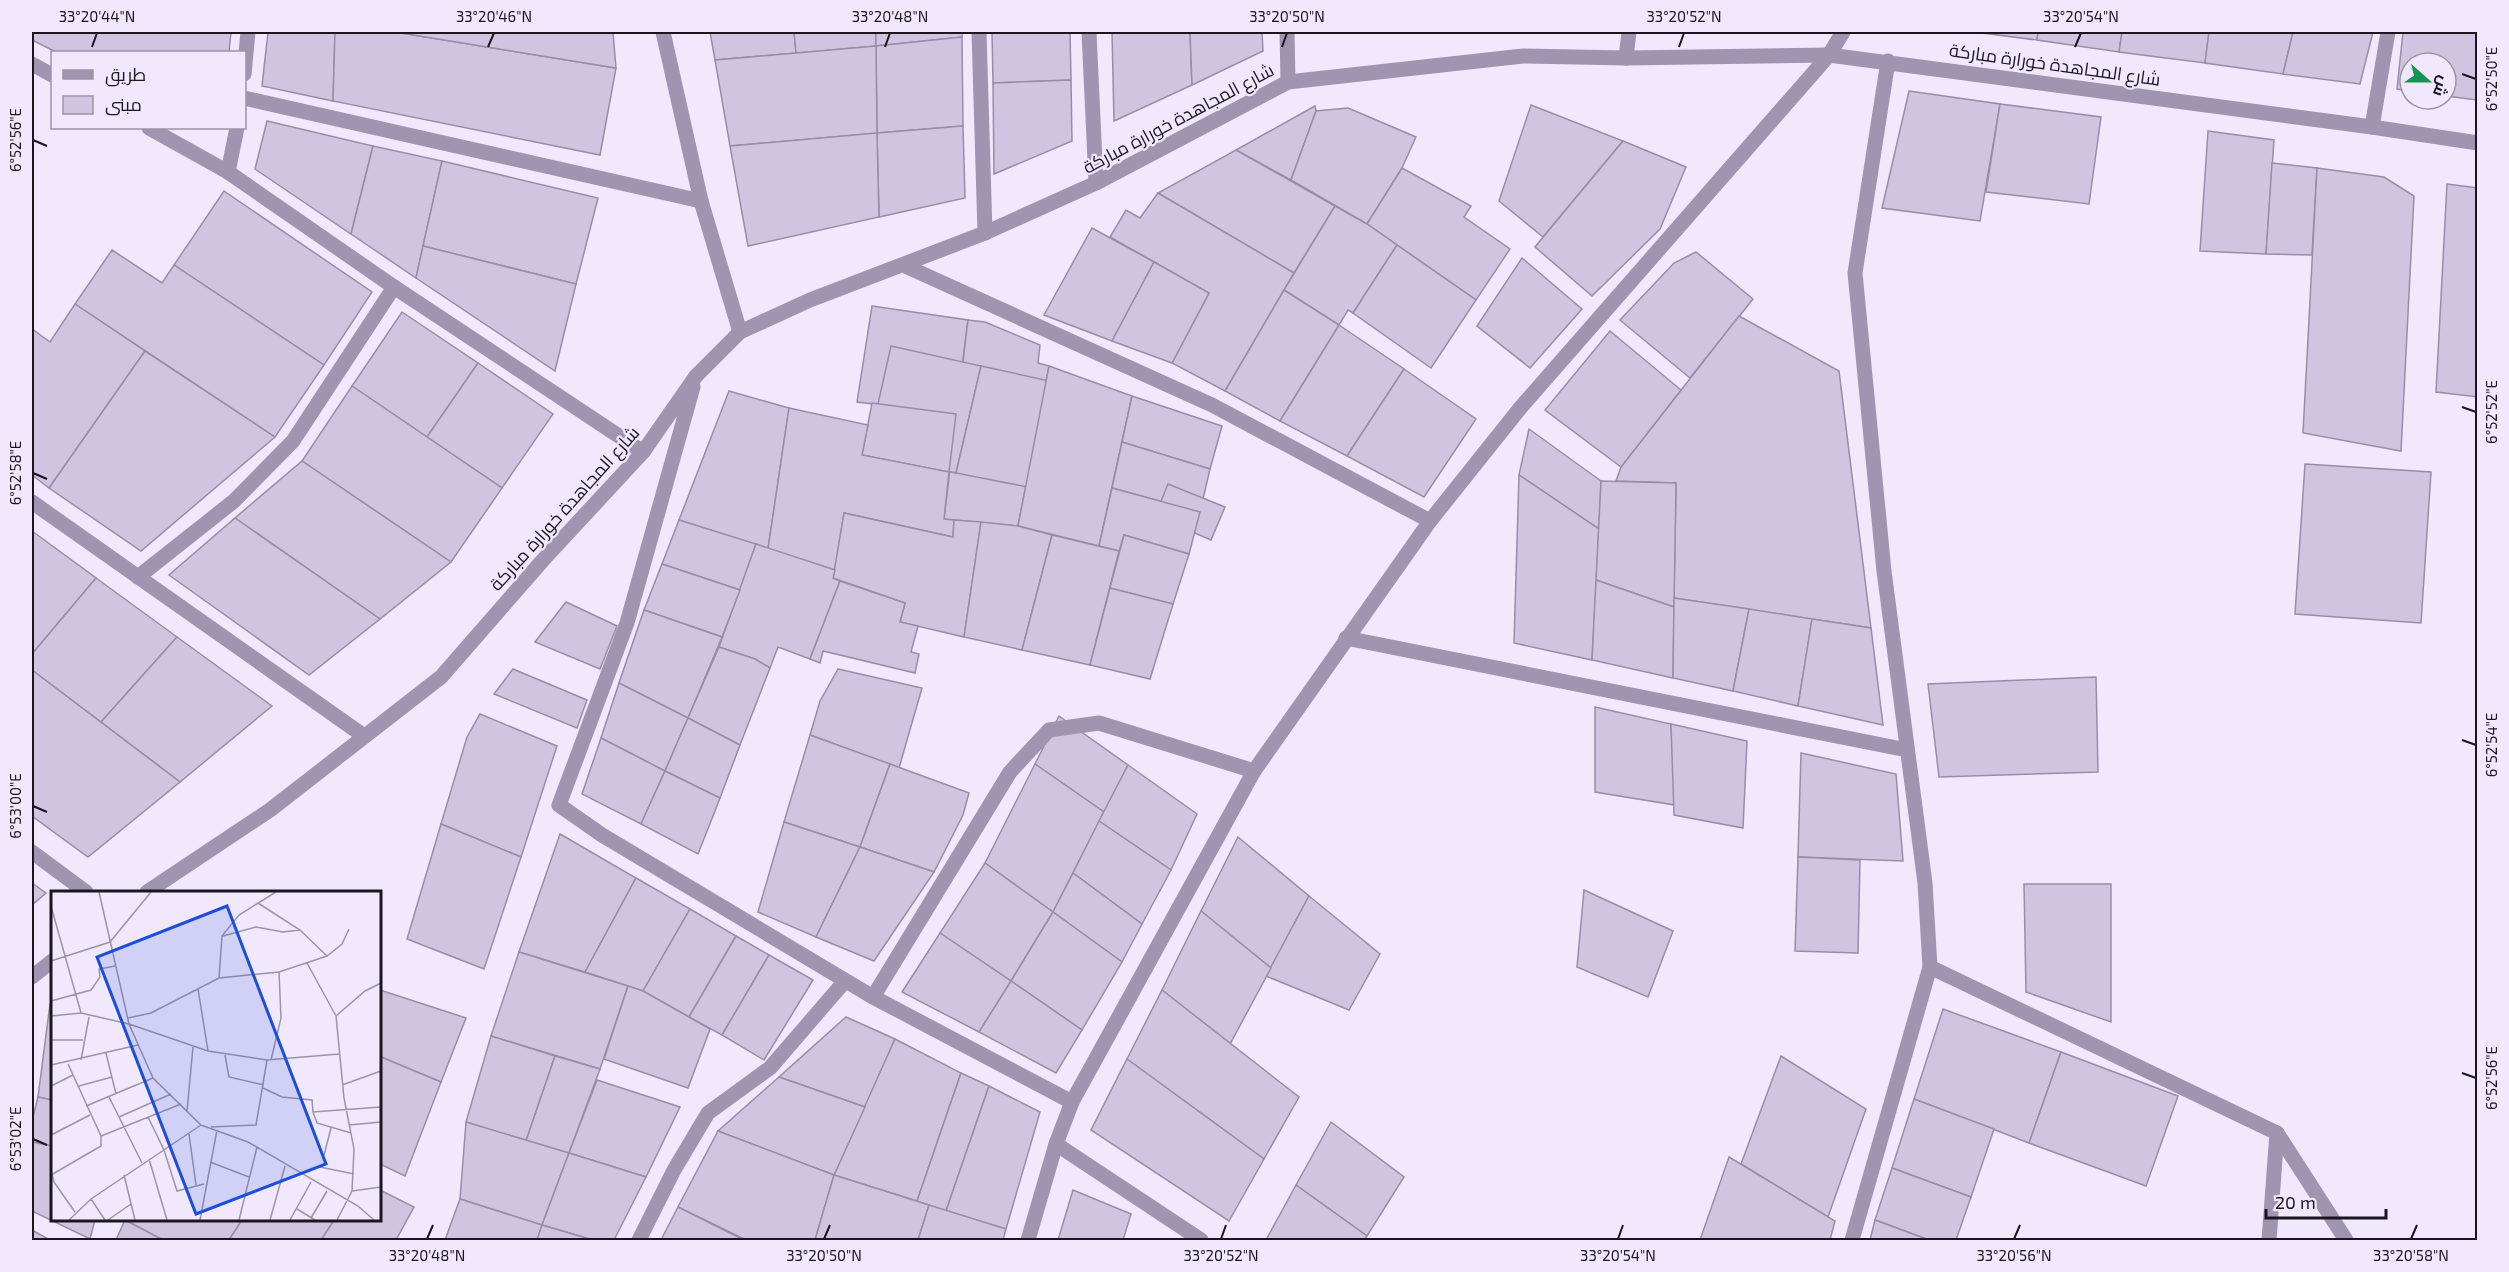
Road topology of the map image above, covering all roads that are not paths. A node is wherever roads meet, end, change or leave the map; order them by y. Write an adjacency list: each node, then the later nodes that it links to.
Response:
1 (248, 32): 9 (street)
2 (663, 32): 23 (street)
3 (979, 32): 24 (street)
4 (1089, 32): 22 (street)
5 (1287, 32): 15 (street)
6 (1629, 32): 11 (street)
7 (1844, 32): 10 (street)
8 (2388, 32): 17 (street)
9 (246, 53)
10 (1829, 55): 11 (street, شارع المجاهدة خورارة مباركة); 12 (street, شارع المجاهدة خورارة مباركة); 31 (street)
11 (1626, 58): 15 (street, شارع المجاهدة خورارة مباركة)
12 (1888, 61): 17 (street, شارع المجاهدة خورارة مباركة); 35 (street)
13 (32, 64): 14 (street)
14 (51, 74)
15 (1288, 82): 22 (street, شارع المجاهدة خورارة مباركة)
16 (246, 98): 23 (street)
17 (2372, 127): 20 (street, شارع المجاهدة خورارة مباركة)
18 (151, 129): 21 (street)
19 (237, 129): 21 (street)
20 (2478, 143)
21 (228, 172): 26 (street)
22 (1096, 183): 24 (street, شارع المجاهدة خورارة مباركة)
23 (701, 201): 27 (street)
24 (985, 233): 25 (street, شارع المجاهدة خورارة مباركة)
25 (903, 265): 27 (street, شارع المجاهدة خورارة مباركة); 31 (street)
26 (394, 288): 29 (street); 32 (street)
27 (740, 332): 28 (street, شارع المجاهدة خورارة مباركة)
28 (696, 376): 29 (street, شارع المجاهدة خورارة مباركة); 43 (street)
29 (643, 452): 34 (street, شارع المجاهدة خورارة مباركة)
30 (32, 502): 32 (street)
31 (1430, 521): 33 (street)
32 (138, 578): 34 (street)
33 (1346, 638): 35 (street); 36 (street)
34 (364, 736): 39 (street, شارع المجاهدة خورارة مباركة)
35 (1907, 750): 41 (street)
36 (1254, 771): 44 (street); 45 (street)
37 (32, 852): 38 (street)
38 (85, 891)
39 (148, 891)
40 (51, 962): 42 (street)
41 (1930, 967): 46 (street); 51 (street)
42 (32, 977)
43 (845, 981): 44 (street); 48 (street)
44 (873, 998): 45 (street)
45 (1072, 1102): 47 (street)
46 (2277, 1132): 52 (street); 53 (street)
47 (1056, 1144): 49 (street); 50 (street)
48 (639, 1240)
49 (1028, 1240)
50 (1201, 1240)
51 (1852, 1240)
52 (2269, 1240)
53 (2346, 1240)

